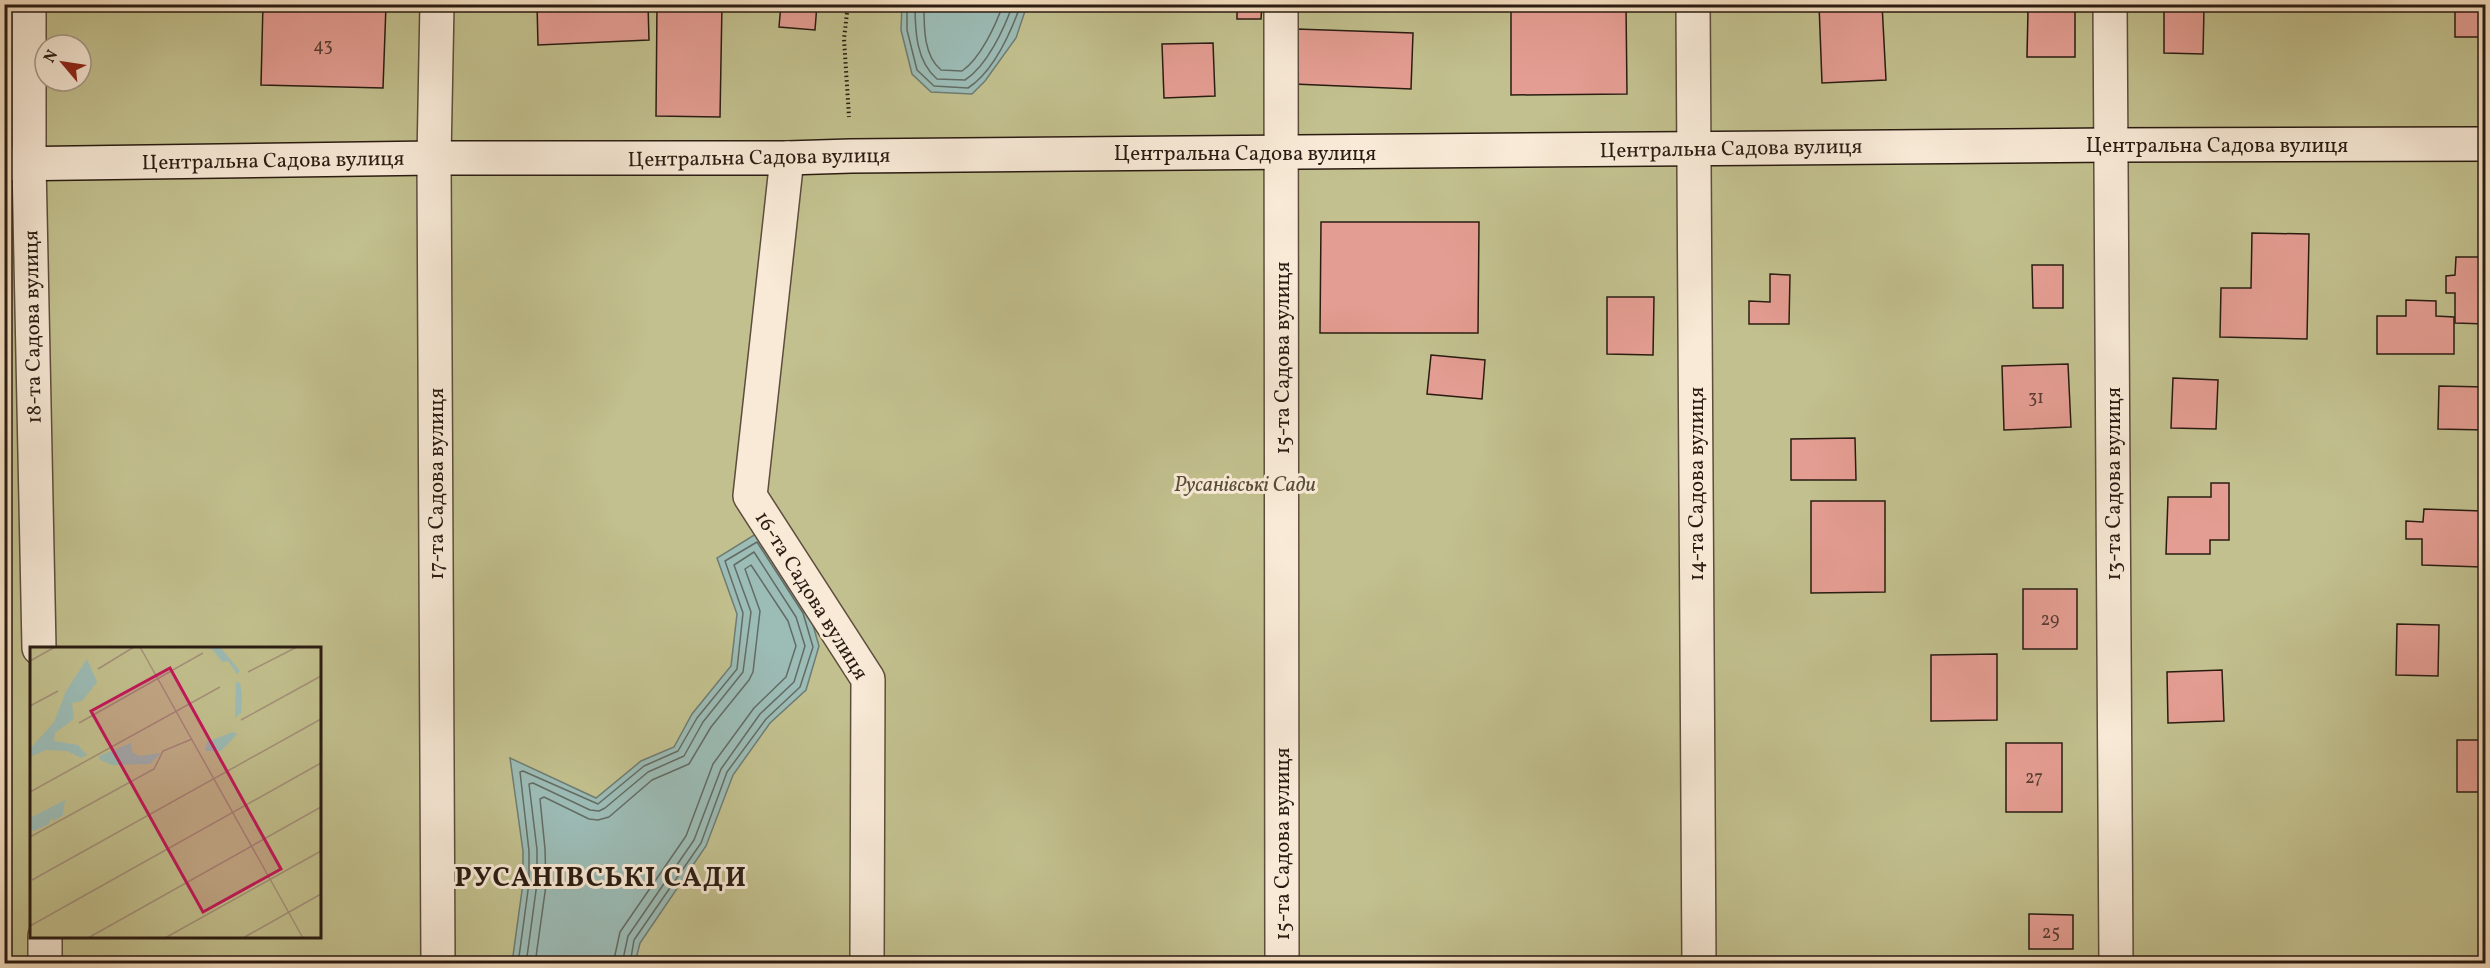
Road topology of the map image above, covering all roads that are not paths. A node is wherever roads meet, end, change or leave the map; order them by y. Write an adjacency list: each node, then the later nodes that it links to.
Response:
1 (29, 4): 12 (street, 18-та Садова вулиця)
2 (437, 4): 10 (street, 17-та Садова вулиця)
3 (1281, 4): 9 (street, 15-та Садова вулиця)
4 (1693, 4): 8 (street, 14-та Садова вулиця)
5 (2110, 4): 7 (street, 13-та Садова вулиця)
6 (2486, 144): 7 (street, Центральна Садова вулиця)
7 (2110, 145): 8 (street, Центральна Садова вулиця); 20 (street, 13-та Садова вулиця)
8 (1693, 149): 9 (street, Центральна Садова вулиця); 19 (street, 14-та Садова вулиця)
9 (1282, 152): 11 (street, Центральна Садова вулиця); 18 (street, 15-та Садова вулиця)
10 (434, 158): 11 (street, Центральна Садова вулиця); 12 (street, Центральна Садова вулиця); 16 (street, 17-та Садова вулиця)
11 (787, 158): 17 (street, 16-та Садова вулиця)
12 (16, 164): 13 (street, 18-та Садова вулиця)
13 (39, 647)
14 (45, 938): 15 (street)
15 (45, 963)
16 (438, 963)
17 (867, 963)
18 (1282, 963)
19 (1699, 963)
20 (2116, 963)

